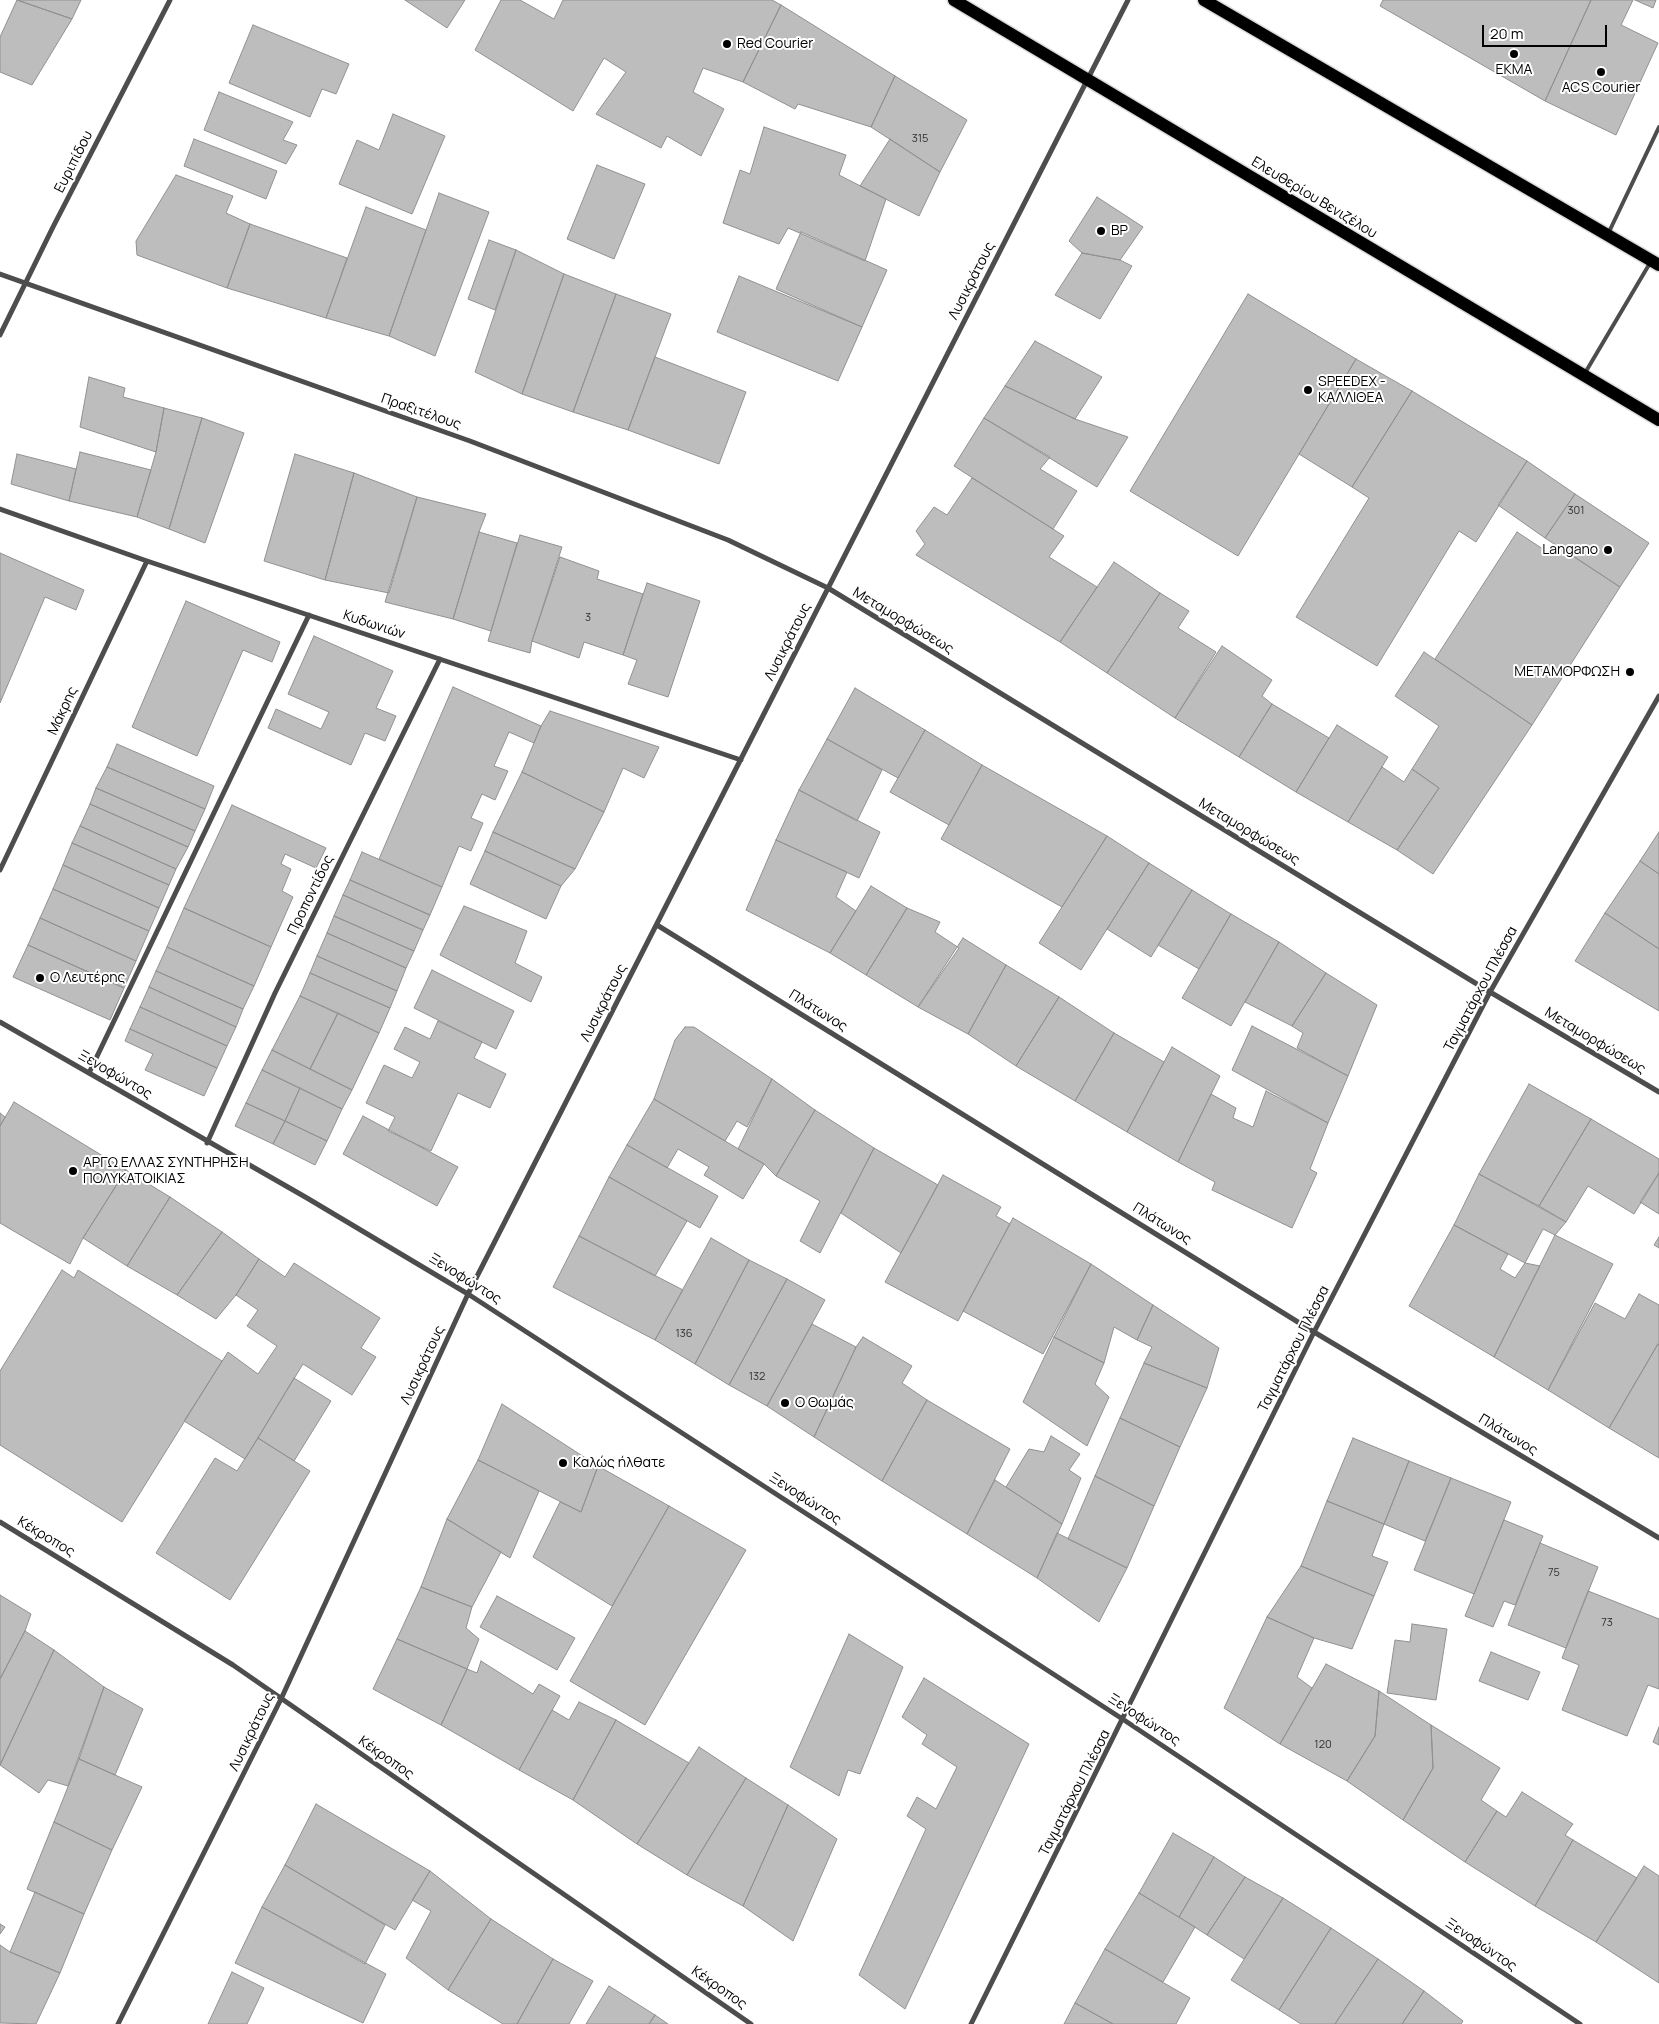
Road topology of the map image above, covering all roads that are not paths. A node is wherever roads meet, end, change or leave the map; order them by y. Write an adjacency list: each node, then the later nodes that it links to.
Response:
1 (170, 0): 10 (street, Ευριπίδου)
2 (954, 0): 5 (main road, Ελευθερίου Βενιζέλου)
3 (1128, 0): 5 (street, Λυσικράτους)
4 (1204, 0): 7 (main road)
5 (1088, 79): 12 (main road, Ελευθερίου Βενιζέλου); 16 (street, Λυσικράτους)
6 (1659, 127): 7 (lane)
7 (1608, 234): 8 (main road)
8 (1655, 263): 12 (lane)
9 (0, 274): 10 (street, Πραξιτέλους)
10 (24, 284): 11 (street, Ευριπίδου); 16 (street, Πραξιτέλους)
11 (0, 335)
12 (1583, 376): 13 (main road, Ελευθερίου Βενιζέλου)
13 (1659, 420)
14 (0, 509): 15 (street, Κυδωνιών)
15 (147, 561): 17 (street, Κυδωνιών); 21 (street, Μάκρης)
16 (828, 588): 20 (street, Λυσικράτους); 23 (street, Μεταμορφώσεως)
17 (309, 615): 18 (street, Κυδωνιών); 25 (street)
18 (440, 659): 20 (street, Κυδωνιών); 27 (street, Προποντίδος)
19 (1659, 696): 23 (street, Ταγματάρχου Πλέσσα)
20 (741, 760): 22 (street, Λυσικράτους)
21 (0, 870)
22 (657, 925): 28 (street, Λυσικράτους); 29 (street, Πλάτωνος)
23 (1490, 992): 26 (street, Μεταμορφώσεως); 29 (street, Ταγματάρχου Πλέσσα)
24 (0, 1022): 25 (street, Ξενοφώντος)
25 (89, 1073): 27 (street, Ξενοφώντος)
26 (1659, 1092)
27 (207, 1143): 28 (street, Ξενοφώντος)
28 (468, 1294): 32 (street, Λυσικράτους); 33 (street, Ξενοφώντος)
29 (1314, 1332): 31 (street, Πλάτωνος); 33 (street, Ταγματάρχου Πλέσσα)
30 (0, 1522): 32 (street, Κέκροπος)
31 (1659, 1538)
32 (281, 1699): 34 (street, Λυσικράτους); 35 (street, Κέκροπος)
33 (1124, 1720): 36 (street, Ταγματάρχου Πλέσσα); 37 (street, Ξενοφώντος)
34 (118, 2024)
35 (751, 2024)
36 (971, 2024)
37 (1580, 2024)

